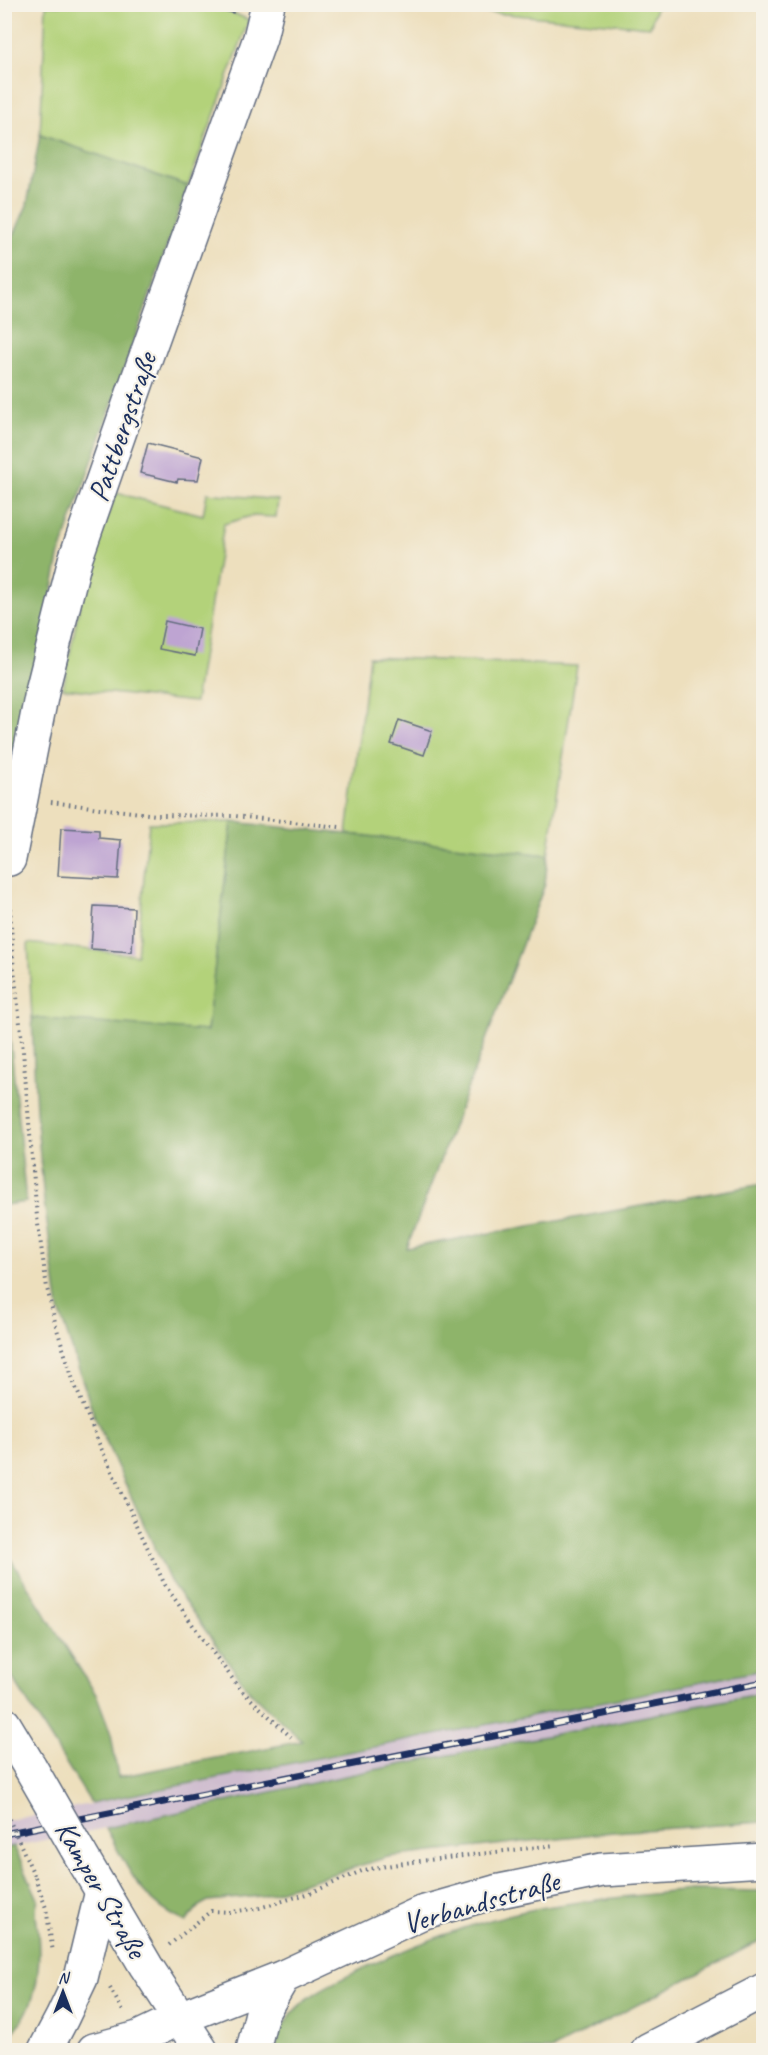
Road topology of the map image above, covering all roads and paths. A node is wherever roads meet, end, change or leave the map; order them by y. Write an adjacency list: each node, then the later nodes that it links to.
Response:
1 (268, 4): 2 (main road, Pattbergstraße)
2 (21, 799): 3 (path); 4 (main road, Pattbergstraße)
3 (340, 827)
4 (9, 859): 6 (path)
5 (4, 1724): 11 (main road, Kamper Straße, bridge)
6 (291, 1737)
7 (4, 1808): 10 (path, bridge)
8 (556, 1845): 12 (path)
9 (764, 1860): 13 (main road, Verbandsstraße)
10 (35, 1877)
11 (102, 1891): 12 (main road, Kamper Straße); 17 (main road)
12 (146, 1966): 15 (main road, Kamper Straße); 16 (path)
13 (283, 1977): 15 (main road, Verbandsstraße); 20 (main road)
14 (764, 1990): 21 (main road)
15 (180, 2018): 16 (main road, Verbandsstraße); 19 (main road, Kamper Straße)
16 (138, 2038): 18 (main road, Verbandsstraße)
17 (45, 2050)
18 (94, 2050)
19 (201, 2050)
20 (253, 2050)
21 (648, 2050)

